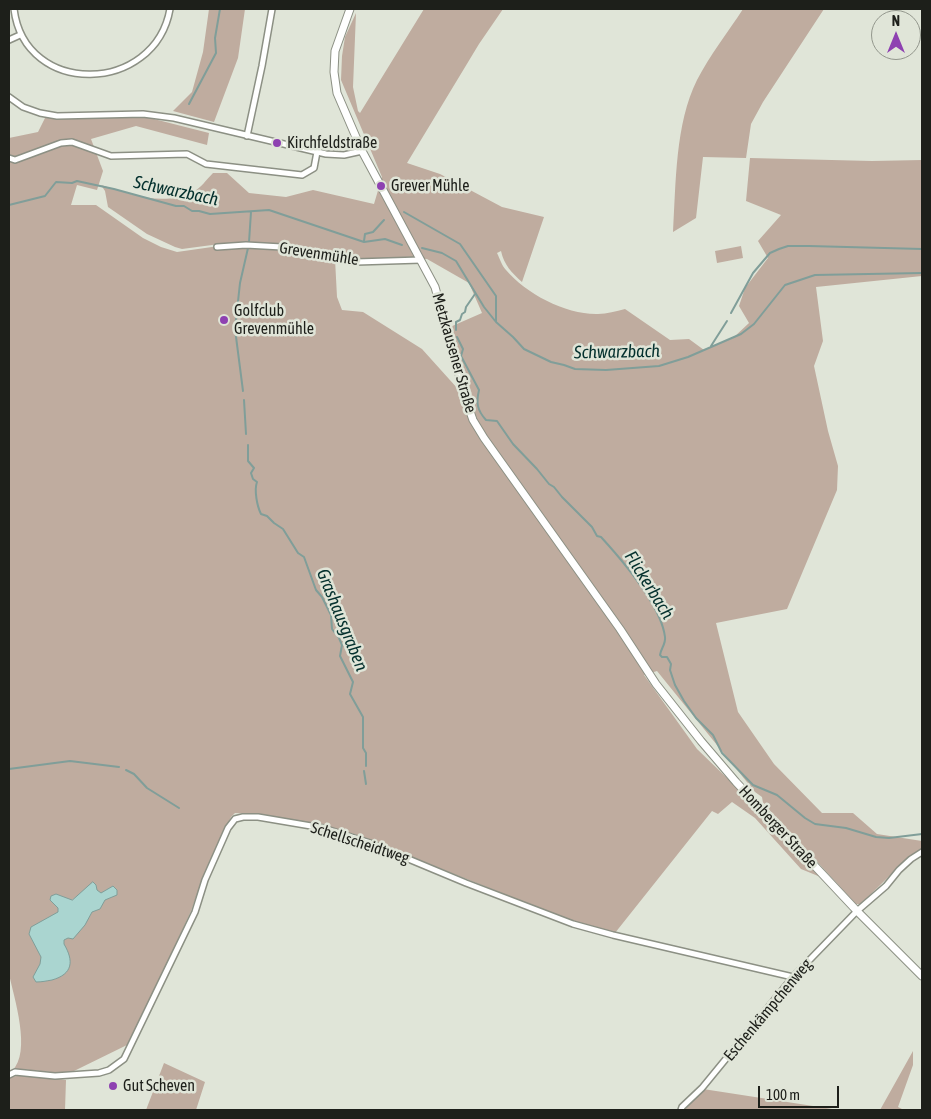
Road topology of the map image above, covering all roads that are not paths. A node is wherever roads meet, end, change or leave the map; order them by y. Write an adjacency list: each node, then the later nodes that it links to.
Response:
1 (14, 9): 5 (street)
2 (170, 9): 5 (street)
3 (272, 9): 8 (street)
4 (350, 9): 9 (main road, Metzkausener Straße)
5 (20, 35): 6 (street)
6 (9, 40)
7 (9, 97): 8 (street)
8 (247, 136): 10 (street)
9 (362, 151): 10 (street); 13 (main road, Metzkausener Straße)
10 (317, 152): 11 (street)
11 (9, 158)
12 (217, 247): 13 (street, Grevenmühle)
13 (421, 260): 14 (main road, Metzkausener Straße)
14 (701, 741): 16 (main road, Homberger Straße)
15 (922, 852): 16 (street)
16 (857, 911): 17 (street, Eschenkämpchenweg); 18 (main road, Homberger Straße)
17 (793, 976): 19 (street, Schellscheidtweg); 20 (street, Eschenkämpchenweg)
18 (922, 976)
19 (9, 1075)
20 (681, 1110)

